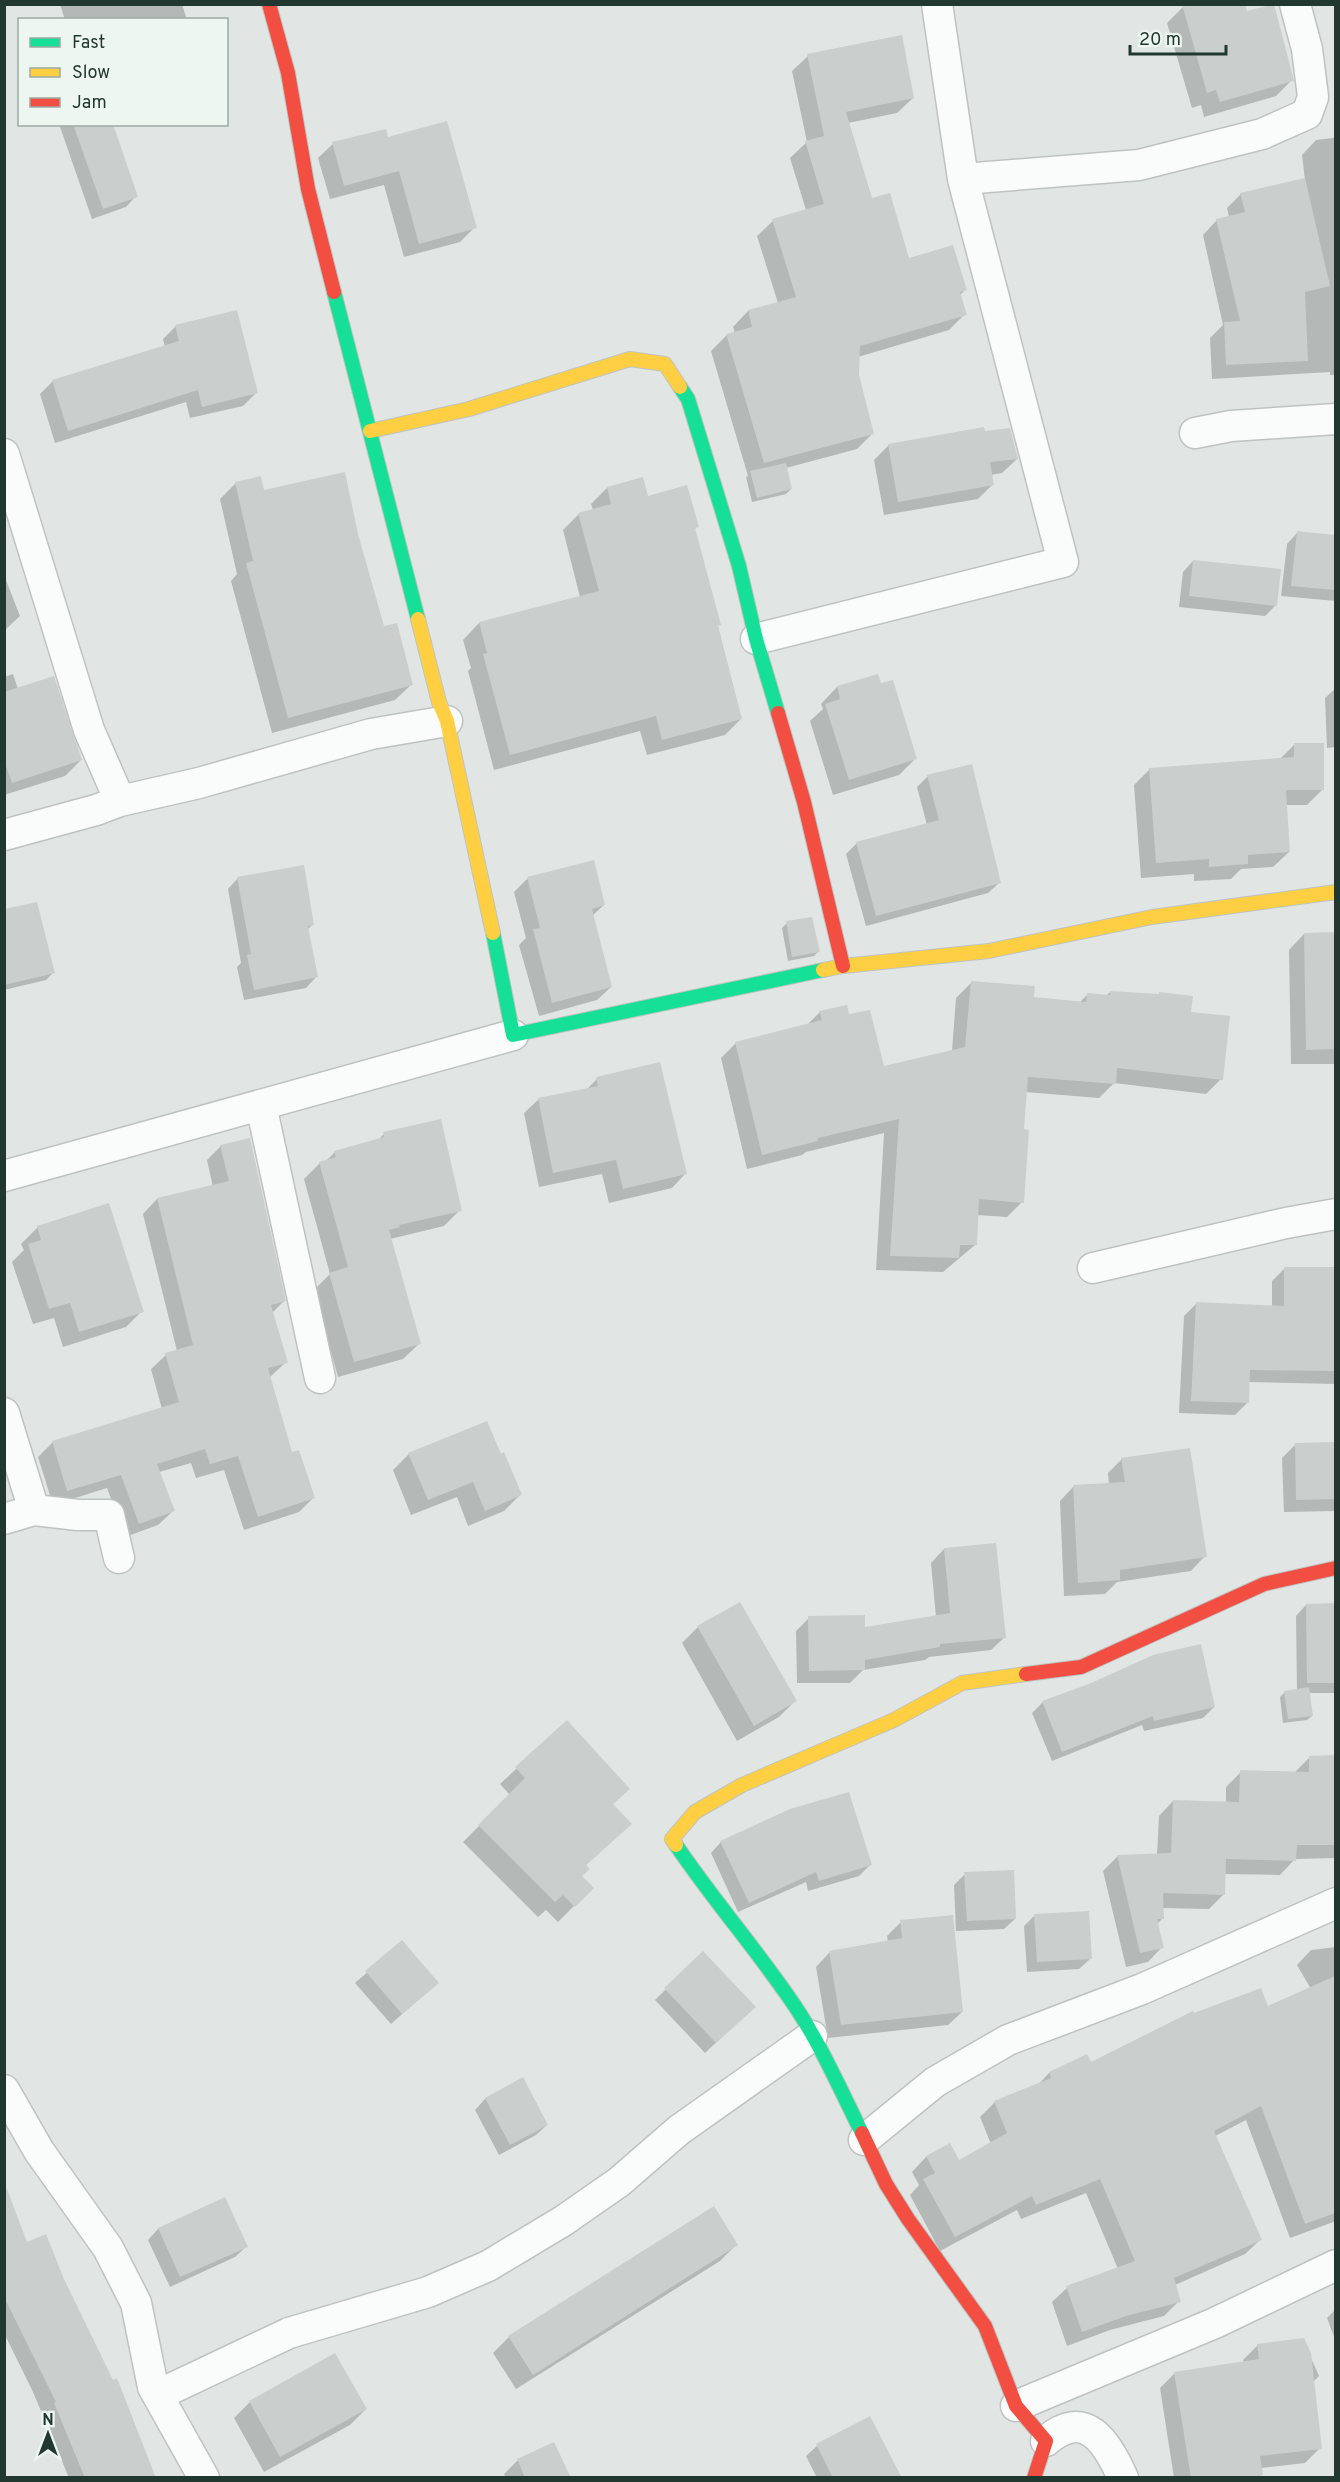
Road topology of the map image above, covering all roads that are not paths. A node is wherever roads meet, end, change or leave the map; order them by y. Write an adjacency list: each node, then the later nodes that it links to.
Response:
1 (269, 4): 6 (street)
2 (937, 4): 4 (street)
3 (1295, 4): 4 (street)
4 (963, 179): 10 (street)
5 (1335, 419): 7 (street)
6 (370, 431): 10 (street); 11 (street)
7 (1195, 433)
8 (4, 454): 9 (street)
9 (11, 497): 12 (street)
10 (756, 639): 15 (street)
11 (447, 721): 12 (street); 16 (street)
12 (120, 801): 13 (street)
13 (4, 835)
14 (1335, 892): 15 (street)
15 (843, 966): 16 (street)
16 (513, 1035): 17 (street)
17 (261, 1105): 18 (street); 21 (street)
18 (4, 1176)
19 (1335, 1214): 20 (street)
20 (1093, 1268)
21 (320, 1378)
22 (4, 1413): 23 (street)
23 (34, 1510): 24 (street); 25 (street)
24 (4, 1519)
25 (119, 1558)
26 (1335, 1568): 28 (street)
27 (1335, 1903): 30 (street)
28 (812, 2036): 30 (street); 32 (street)
29 (4, 2090): 32 (street)
30 (864, 2140): 33 (street)
31 (1335, 2265): 33 (street)
32 (158, 2395): 35 (street)
33 (1016, 2406): 34 (street)
34 (1046, 2441): 36 (street); 37 (street)
35 (204, 2478)
36 (1034, 2478)
37 (1124, 2478)

